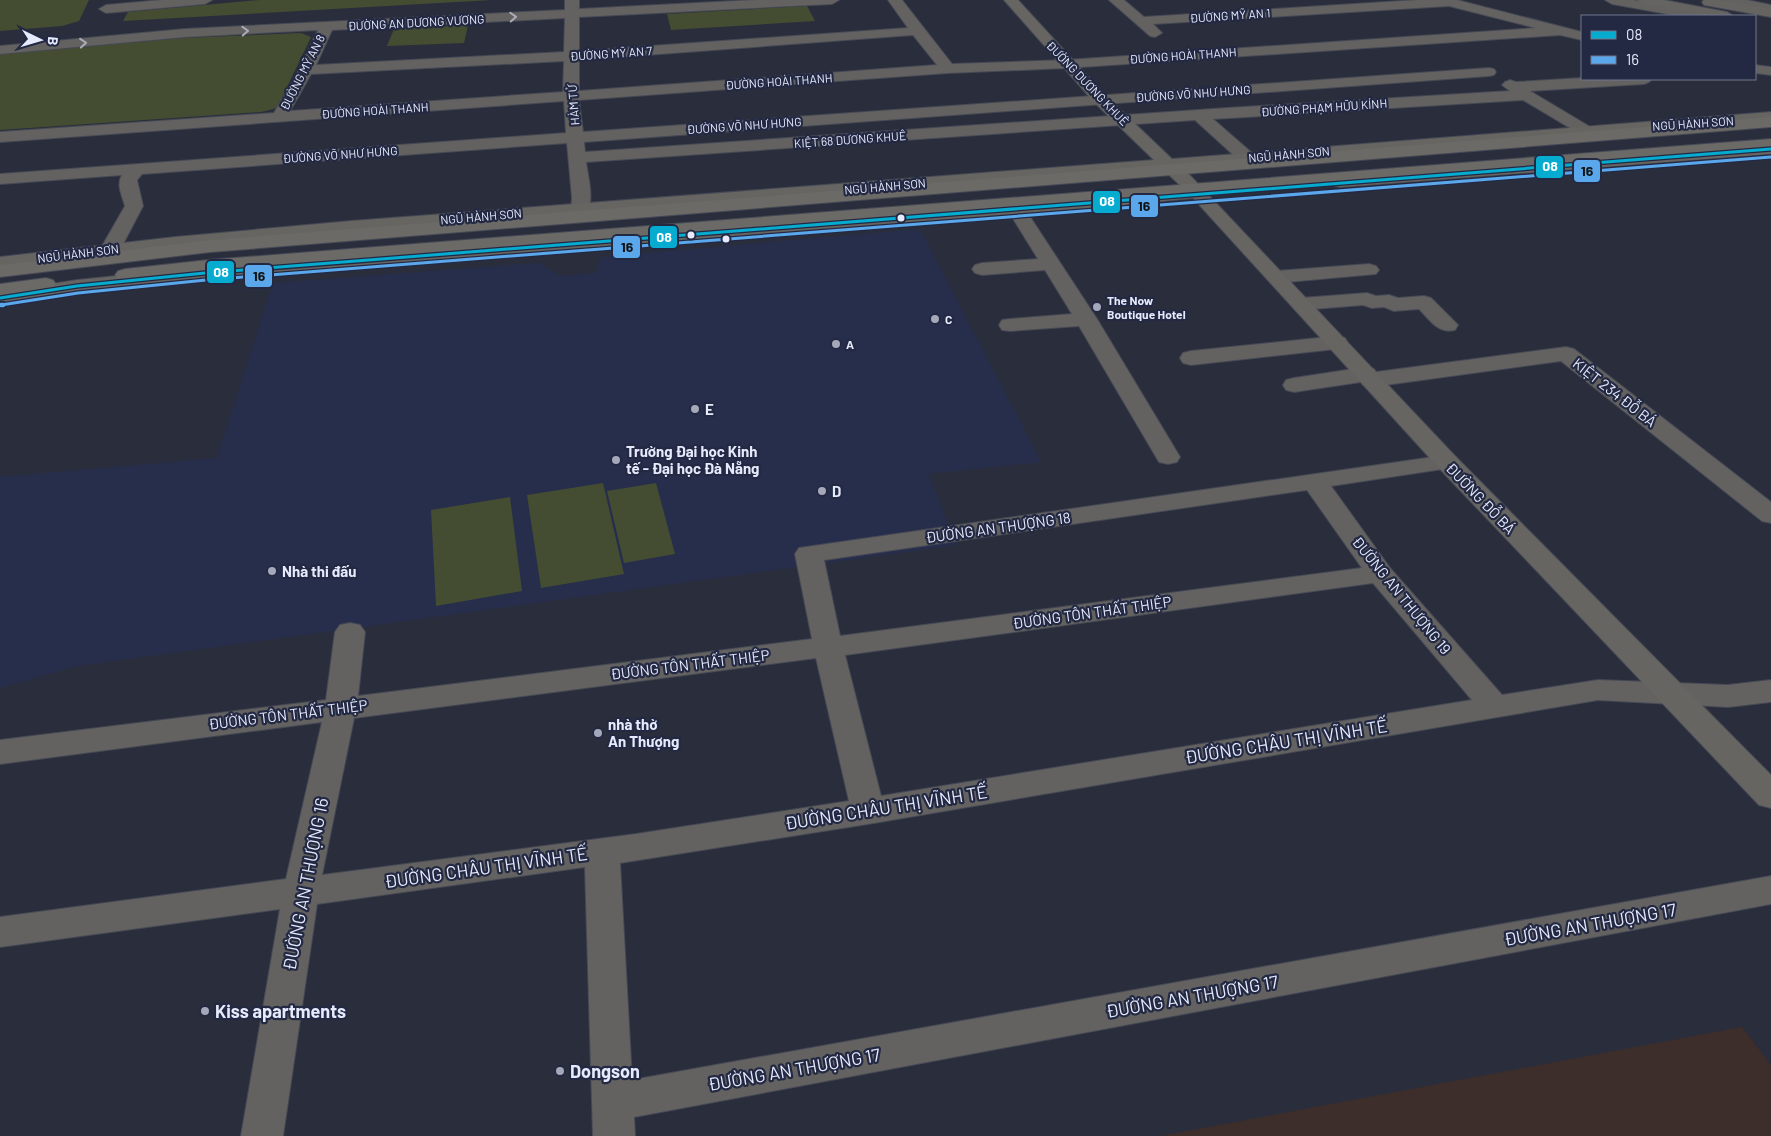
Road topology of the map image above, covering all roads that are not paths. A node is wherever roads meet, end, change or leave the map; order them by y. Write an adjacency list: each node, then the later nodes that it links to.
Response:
1 (205, 0): 12 (street)
2 (598, 0): 13 (street, ĐƯỜNG AN DƯƠNG VƯƠNG)
3 (832, 0): 13 (street, ĐƯỜNG AN DƯƠNG VƯƠNG)
4 (895, 0): 25 (street)
5 (1011, 0): 33 (main road, ĐƯỜNG DƯƠNG KHUÊ)
6 (1116, 0): 19 (street)
7 (1612, 0): 16 (street)
8 (1644, 0): 17 (main road)
9 (1699, 0): 15 (main road)
10 (1729, 0): 14 (street)
11 (1375, 2): 18 (street); 19 (street, ĐƯỜNG MỸ AN 1); 26 (street, ĐƯỜNG MỸ AN 1)
12 (108, 4): 20 (street)
13 (572, 5): 23 (street, ĐƯỜNG AN DƯƠNG VƯƠNG, one-way to 13); 28 (street, ĐƯỜNG AN DƯƠNG VƯƠNG); 32 (street, HÀM TỬ)
14 (1771, 9)
15 (1771, 13)
16 (1693, 15)
17 (1722, 15)
18 (1402, 19)
19 (1141, 21): 31 (street)
20 (100, 22)
21 (1756, 22): 22 (main road)
22 (1771, 25)
23 (326, 27): 30 (street, ĐƯỜNG AN DƯƠNG VƯƠNG, one-way to 23); 35 (street, ĐƯỜNG MỸ AN 8)
24 (1417, 28): 29 (street)
25 (917, 31): 32 (street, ĐƯỜNG MỸ AN 7); 34 (street)
26 (1558, 31): 27 (street); 29 (street, ĐƯỜNG HOÀI THANH)
27 (1581, 36)
28 (0, 37)
29 (1434, 38): 31 (street, ĐƯỜNG HOÀI THANH); 36 (street)
30 (0, 50)
31 (1181, 55): 33 (street, ĐƯỜNG HOÀI THANH)
32 (572, 56): 35 (street, ĐƯỜNG MỸ AN 7); 39 (street, HÀM TỬ)
33 (1067, 64): 34 (street, ĐƯỜNG HOÀI THANH); 40 (main road, ĐƯỜNG DƯƠNG KHUÊ)
34 (948, 69): 39 (street, ĐƯỜNG HOÀI THANH)
35 (306, 70): 42 (street, ĐƯỜNG MỸ AN 8)
36 (1488, 72): 38 (street); 40 (street, ĐƯỜNG VÕ NHƯ HƯNG)
37 (1634, 80): 38 (street, ĐƯỜNG PHẠM HỮU KÍNH)
38 (1519, 91): 41 (street, ĐƯỜNG PHẠM HỮU KÍNH); 46 (street)
39 (571, 96): 42 (street, ĐƯỜNG HOÀI THANH); 48 (street, HÀM TỬ)
40 (1100, 99): 44 (main road, ĐƯỜNG DƯƠNG KHUÊ); 48 (street, ĐƯỜNG VÕ NHƯ HƯNG)
41 (1199, 115): 44 (street, ĐƯỜNG PHẠM HỮU KÍNH); 51 (street)
42 (279, 117): 47 (street, ĐƯỜNG HOÀI THANH)
43 (1771, 117): 46 (main road, NGŨ HÀNH SƠN)
44 (1123, 120): 52 (street, KIỆT 68 DƯƠNG KHUÊ); 53 (main road, ĐƯỜNG DƯƠNG KHUÊ)
45 (1771, 122): 53 (highway, NGŨ HÀNH SƠN)
46 (1586, 131): 51 (main road, NGŨ HÀNH SƠN)
47 (0, 137)
48 (575, 137): 52 (street, HÀM TỬ); 54 (street, ĐƯỜNG VÕ NHƯ HƯNG)
49 (1771, 144): 56 (highway, NGŨ HÀNH SƠN)
50 (1771, 149): 56 (main road, NGŨ HÀNH SƠN)
51 (1246, 157): 53 (main road, NGŨ HÀNH SƠN)
52 (577, 158): 58 (street, HÀM TỬ)
53 (1170, 167): 56 (main road, ĐƯỜNG DƯƠNG KHUÊ); 58 (main road, NGŨ HÀNH SƠN)
54 (137, 169): 55 (street, ĐƯỜNG VÕ NHƯ HƯNG); 60 (street)
55 (0, 179)
56 (1196, 191): 57 (main road, NGŨ HÀNH SƠN); 57 (highway, NGŨ HÀNH SƠN); 66 (main road, ĐƯỜNG ĐỖ BÁ)
57 (1015, 207): 59 (highway, NGŨ HÀNH SƠN); 62 (street)
58 (580, 212): 60 (main road, NGŨ HÀNH SƠN); 65 (highway, NGŨ HÀNH SƠN)
59 (580, 241): 67 (highway, NGŨ HÀNH SƠN); 68 (main road, NGŨ HÀNH SƠN)
60 (111, 248): 61 (main road, NGŨ HÀNH SƠN)
61 (0, 262)
62 (1051, 264): 63 (street); 70 (street)
63 (982, 269)
64 (1369, 270): 66 (street)
65 (0, 271)
66 (1276, 278): 69 (main road, ĐƯỜNG ĐỖ BÁ)
67 (0, 290)
68 (0, 298)
69 (1301, 304): 71 (street); 73 (main road, ĐƯỜNG ĐỖ BÁ)
70 (1086, 319): 72 (street); 77 (street)
71 (1447, 324)
72 (1010, 325)
73 (1337, 343): 74 (street); 75 (main road, ĐƯỜNG ĐỖ BÁ)
74 (1191, 358)
75 (1368, 377): 76 (street, KIỆT 234 ĐỖ BÁ); 78 (main road, ĐƯỜNG ĐỖ BÁ); 80 (street, KIỆT 234 ĐỖ BÁ)
76 (1294, 385)
77 (1168, 457)
78 (1447, 462): 79 (street, ĐƯỜNG AN THƯỢNG 18); 85 (main road, ĐƯỜNG ĐỖ BÁ)
79 (1314, 481): 81 (street, ĐƯỜNG AN THƯỢNG 19); 83 (street, ĐƯỜNG AN THƯỢNG 18)
80 (1771, 515)
81 (1380, 574): 83 (street, ĐƯỜNG TÔN THẤT THIỆP); 86 (street, ĐƯỜNG AN THƯỢNG 19)
82 (350, 632): 87 (street, ĐƯỜNG AN THƯỢNG 16)
83 (828, 647): 87 (street, ĐƯỜNG TÔN THẤT THIỆP); 90 (street, ĐƯỜNG AN THƯỢNG 18)
84 (1771, 690): 85 (street, ĐƯỜNG CHÂU THỊ VĨNH TẾ)
85 (1670, 694): 86 (street, ĐƯỜNG CHÂU THỊ VĨNH TẾ); 89 (main road, ĐƯỜNG ĐỖ BÁ)
86 (1494, 706): 90 (street, ĐƯỜNG CHÂU THỊ VĨNH TẾ)
87 (341, 707): 88 (street, ĐƯỜNG TÔN THẤT THIỆP); 93 (street, ĐƯỜNG AN THƯỢNG 16)
88 (0, 752)
89 (1771, 796)
90 (868, 810): 91 (street, ĐƯỜNG CHÂU THỊ VĨNH TẾ)
91 (602, 851): 93 (street, ĐƯỜNG CHÂU THỊ VĨNH TẾ); 95 (street)
92 (1771, 890): 95 (street, ĐƯỜNG AN THƯỢNG 17)
93 (301, 891): 94 (street, ĐƯỜNG CHÂU THỊ VĨNH TẾ); 96 (street, ĐƯỜNG AN THƯỢNG 16)
94 (0, 932)
95 (614, 1119)
96 (262, 1136)

